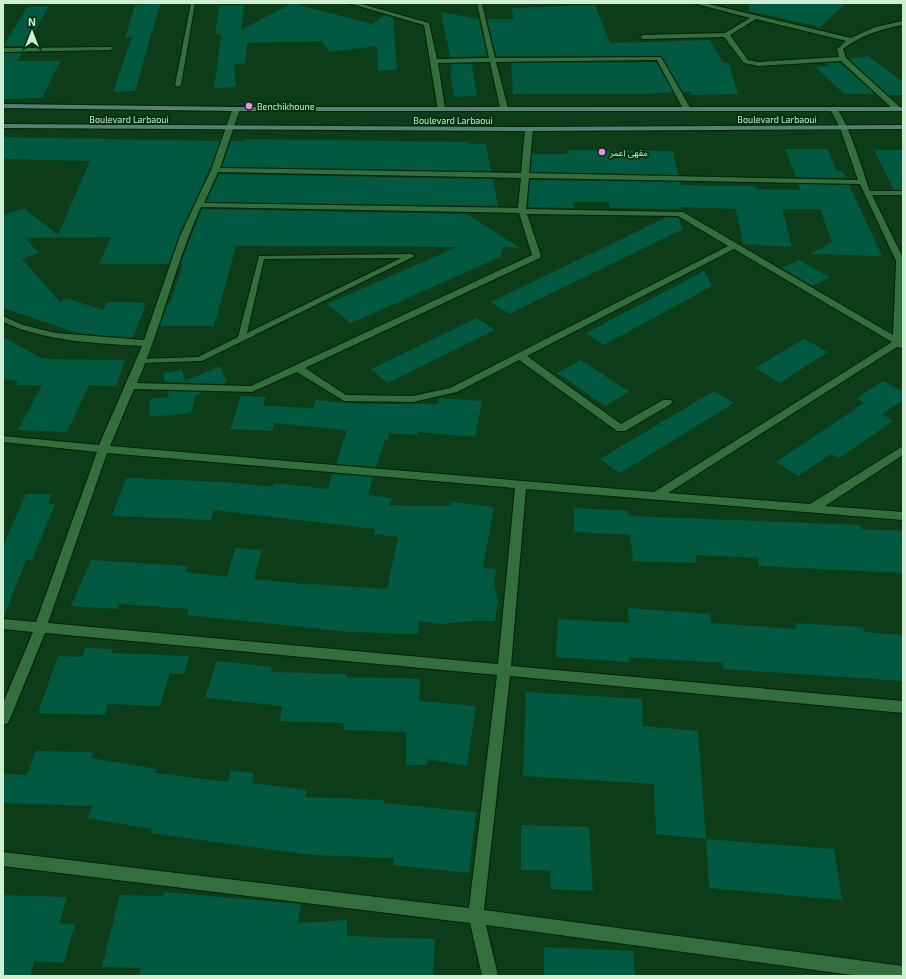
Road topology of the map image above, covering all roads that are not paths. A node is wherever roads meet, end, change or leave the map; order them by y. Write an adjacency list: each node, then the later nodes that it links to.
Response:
1 (193, 3): 15 (lane)
2 (351, 3): 14 (street)
3 (696, 3): 5 (street)
4 (479, 4): 12 (street)
5 (755, 17): 7 (street); 9 (street)
6 (903, 23): 9 (street)
7 (726, 36): 8 (street); 13 (street)
8 (643, 37)
9 (850, 40): 13 (street)
10 (110, 48): 11 (lane)
11 (3, 50)
12 (493, 59): 14 (street); 18 (street); 20 (street)
13 (843, 59): 22 (street)
14 (434, 61): 17 (street)
15 (178, 85)
16 (3, 106): 19 (main road, Boulevard Larbaoui)
17 (441, 108): 18 (main road, Boulevard Larbaoui); 19 (main road, Boulevard Larbaoui)
18 (504, 108): 20 (main road, Boulevard Larbaoui)
19 (236, 109): 25 (street)
20 (687, 109): 21 (main road, Boulevard Larbaoui)
21 (834, 109): 22 (main road, Boulevard Larbaoui); 26 (street)
22 (901, 109)
23 (3, 126): 25 (main road, Boulevard Larbaoui)
24 (903, 127): 26 (main road, Boulevard Larbaoui)
25 (230, 128): 27 (main road, Boulevard Larbaoui); 28 (street)
26 (844, 128): 27 (main road, Boulevard Larbaoui); 30 (street)
27 (529, 129): 29 (street)
28 (215, 170): 29 (street); 33 (street)
29 (525, 176): 30 (street); 34 (street)
30 (863, 182): 31 (street)
31 (867, 193): 32 (street); 36 (street)
32 (903, 193)
33 (200, 205): 34 (street); 40 (street)
34 (522, 211): 35 (street); 44 (street)
35 (734, 246): 41 (street); 42 (street)
36 (902, 261): 37 (street)
37 (901, 292): 41 (street)
38 (3, 319): 40 (street)
39 (242, 338): 39 (lane); 43 (lane)
40 (149, 343): 43 (street)
41 (901, 345): 51 (street)
42 (520, 356): 44 (street); 46 (street)
43 (142, 362): 45 (street)
44 (298, 368): 45 (street)
45 (131, 386): 48 (street)
46 (667, 402)
47 (3, 438): 48 (street)
48 (103, 449): 50 (street); 55 (street)
49 (903, 450): 52 (street)
50 (522, 485): 51 (street); 56 (street)
51 (655, 496): 52 (street)
52 (813, 508): 53 (street)
53 (903, 516)
54 (3, 624): 55 (street)
55 (40, 629): 56 (street); 58 (street)
56 (504, 672): 57 (street); 60 (street)
57 (903, 707)
58 (3, 719)
59 (3, 859): 60 (street)
60 (476, 916): 61 (street); 62 (street)
61 (903, 974)
62 (490, 976)

